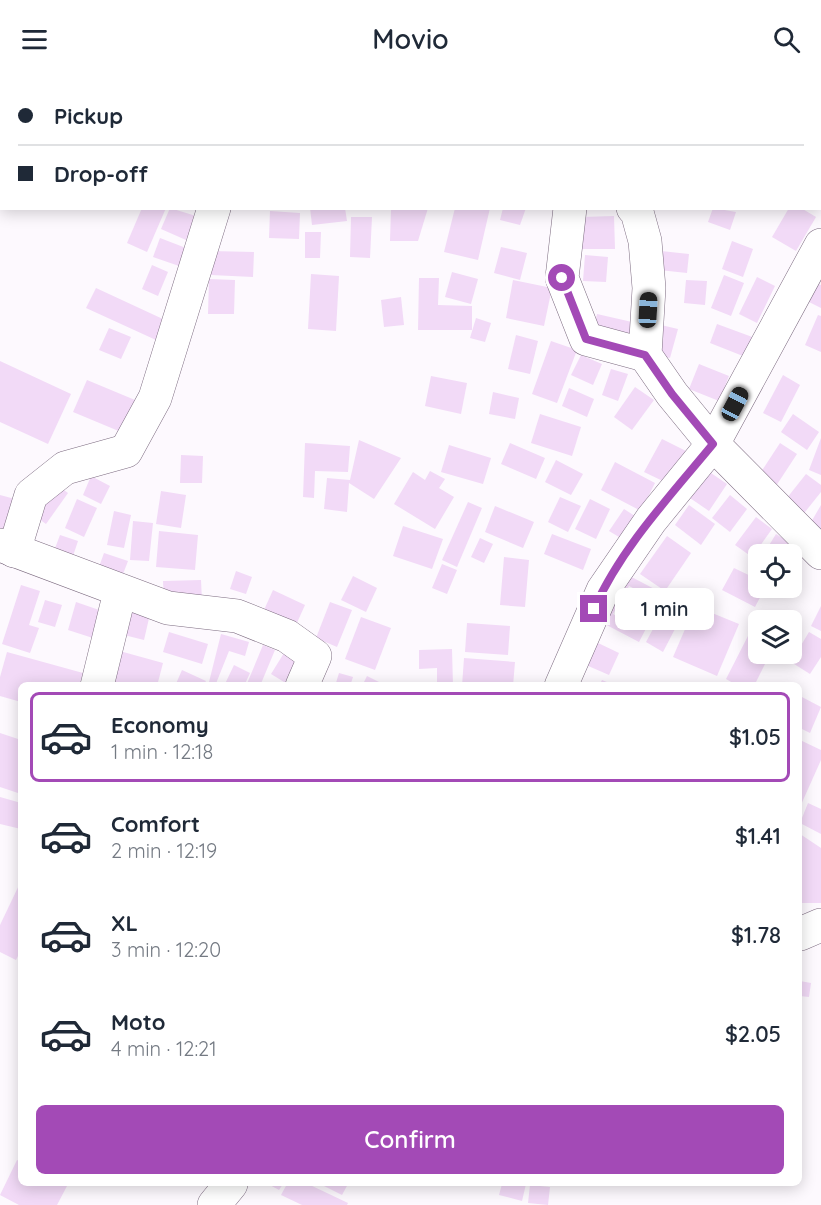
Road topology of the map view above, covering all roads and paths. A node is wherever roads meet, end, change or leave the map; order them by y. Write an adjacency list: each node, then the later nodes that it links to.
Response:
1 (213, 210): 7 (street)
2 (570, 210): 5 (street)
3 (635, 210): 5 (street)
4 (821, 245): 6 (street)
5 (645, 355): 6 (street)
6 (713, 444): 8 (street); 12 (street)
7 (7, 548): 9 (street)
8 (821, 553)
9 (120, 592): 10 (street); 11 (street)
10 (98, 682)
11 (304, 682)
12 (563, 682)
13 (821, 925): 14 (street)
14 (802, 933)
15 (229, 1186): 16 (street)
16 (214, 1205)

